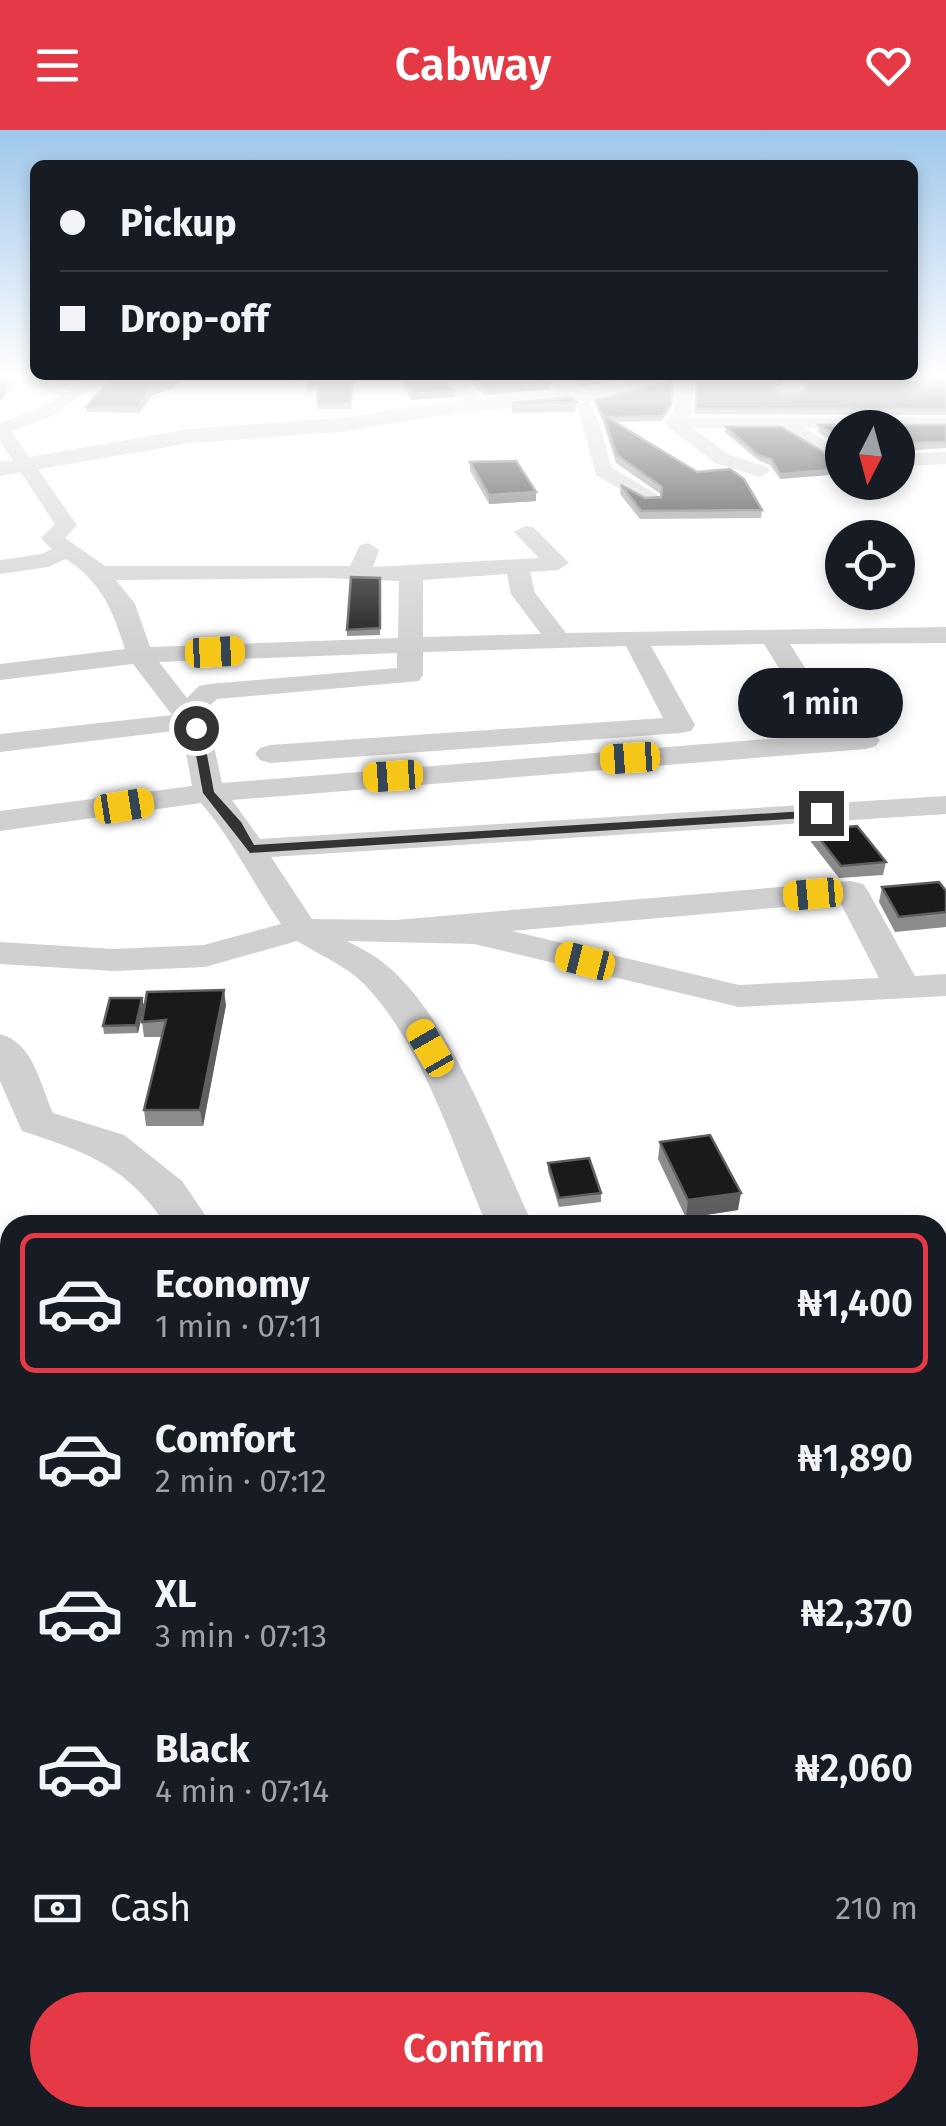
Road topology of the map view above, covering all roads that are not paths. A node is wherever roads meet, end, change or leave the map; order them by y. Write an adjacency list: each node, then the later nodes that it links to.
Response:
1 (13, 469): 7 (street)
2 (603, 469): 5 (street)
3 (754, 469): 4 (street)
4 (760, 471)
5 (651, 499)
6 (526, 532): 9 (street)
7 (66, 550): 8 (street); 10 (street)
8 (0, 566)
9 (517, 566): 11 (street); 15 (street)
10 (100, 574): 11 (street); 18 (street)
11 (411, 574): 17 (street)
12 (946, 635): 13 (street)
13 (775, 636): 14 (street); 24 (street)
14 (634, 638): 15 (street); 23 (street)
15 (558, 641): 17 (street)
16 (13, 645): 19 (street)
17 (410, 645): 18 (street); 21 (street)
18 (140, 655): 19 (street); 21 (street)
19 (72, 664): 20 (street)
20 (0, 672)
21 (188, 718): 22 (street); 24 (street)
22 (0, 743)
23 (270, 754)
24 (208, 793): 26 (street); 27 (street)
25 (946, 804): 27 (street)
26 (0, 821)
27 (250, 849): 30 (street)
28 (889, 888): 29 (street)
29 (851, 891): 31 (street); 34 (street)
30 (302, 929): 31 (street); 32 (street); 37 (street)
31 (396, 931): 34 (street)
32 (0, 953)
33 (946, 986): 34 (street)
34 (903, 988)
35 (0, 1046): 36 (street)
36 (182, 1215)
37 (505, 1215)

